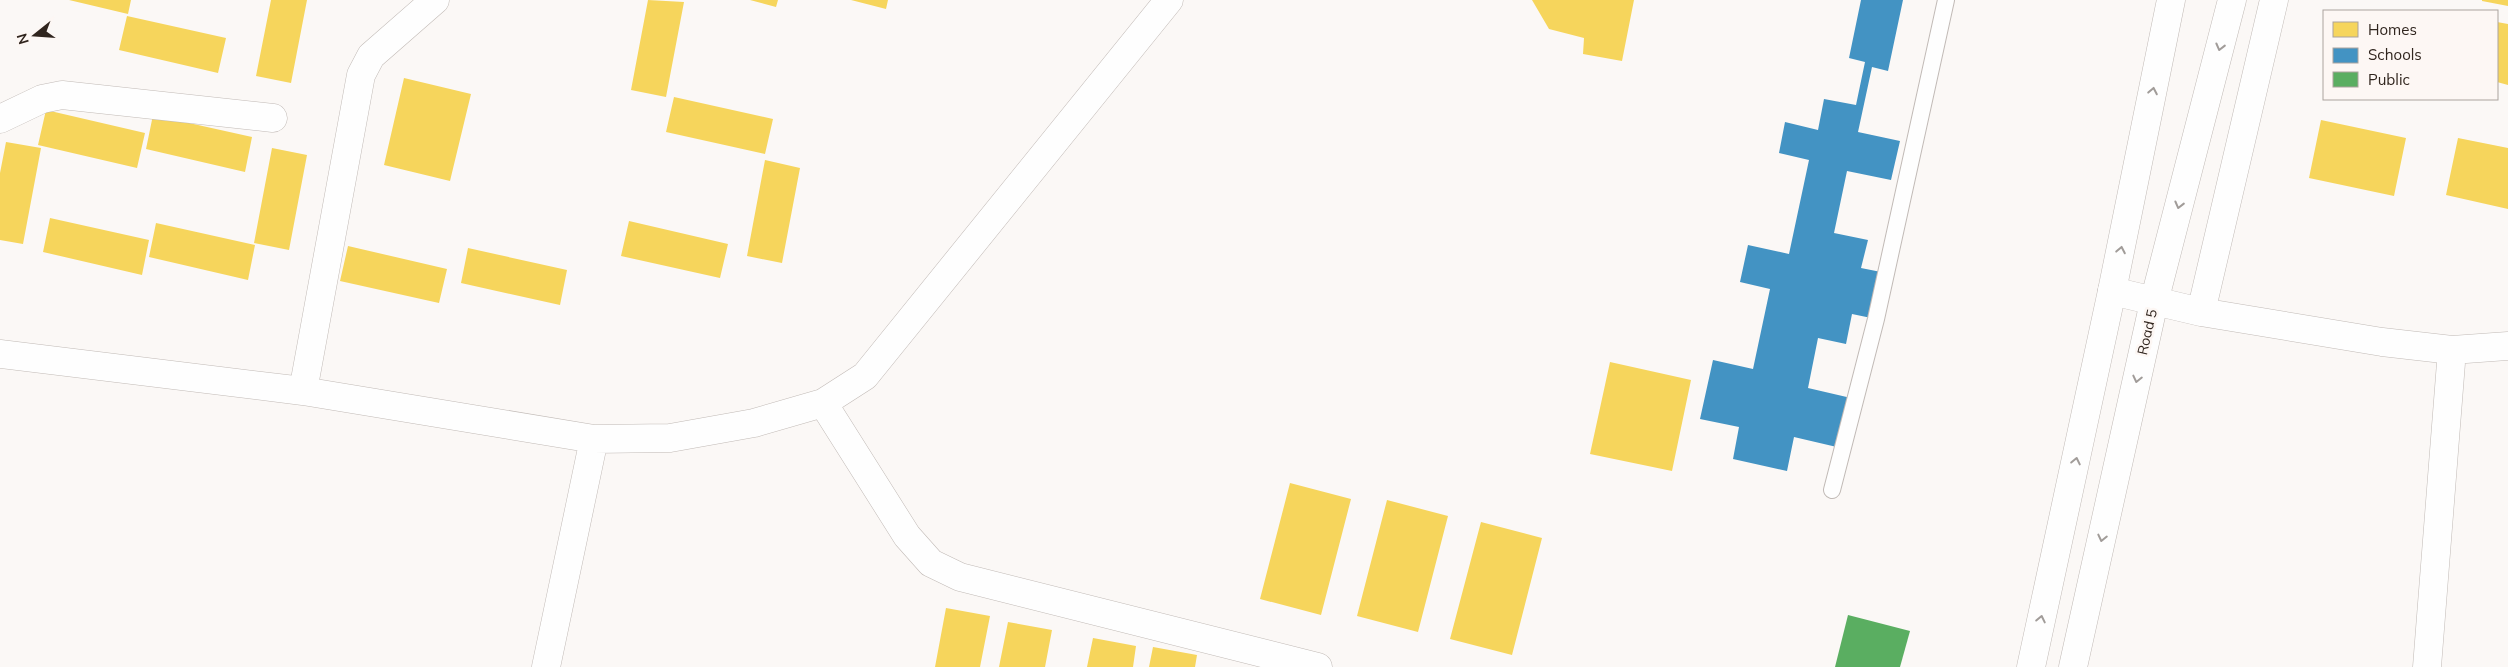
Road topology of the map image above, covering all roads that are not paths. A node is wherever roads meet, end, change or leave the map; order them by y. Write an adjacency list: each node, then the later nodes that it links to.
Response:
1 (435, 0): 15 (street)
2 (1169, 0): 16 (street)
3 (1946, 0): 18 (lane)
4 (2171, 0): 9 (street, one-way to 4)
5 (2232, 0): 10 (street, Road 5, one-way to 10)
6 (2274, 0): 11 (street)
7 (273, 118): 8 (street)
8 (0, 119)
9 (2112, 291): 10 (street); 21 (street, one-way to 9)
10 (2154, 302): 11 (street); 22 (street, Road 5, one-way to 22)
11 (2201, 312): 13 (street)
12 (2508, 346): 13 (street)
13 (2452, 350): 23 (street)
14 (0, 354): 15 (street)
15 (303, 391): 17 (street)
16 (823, 403): 17 (street); 20 (street)
17 (594, 439): 19 (street)
18 (1832, 490)
19 (546, 667)
20 (1318, 667)
21 (2031, 667)
22 (2073, 667)
23 (2427, 667)

